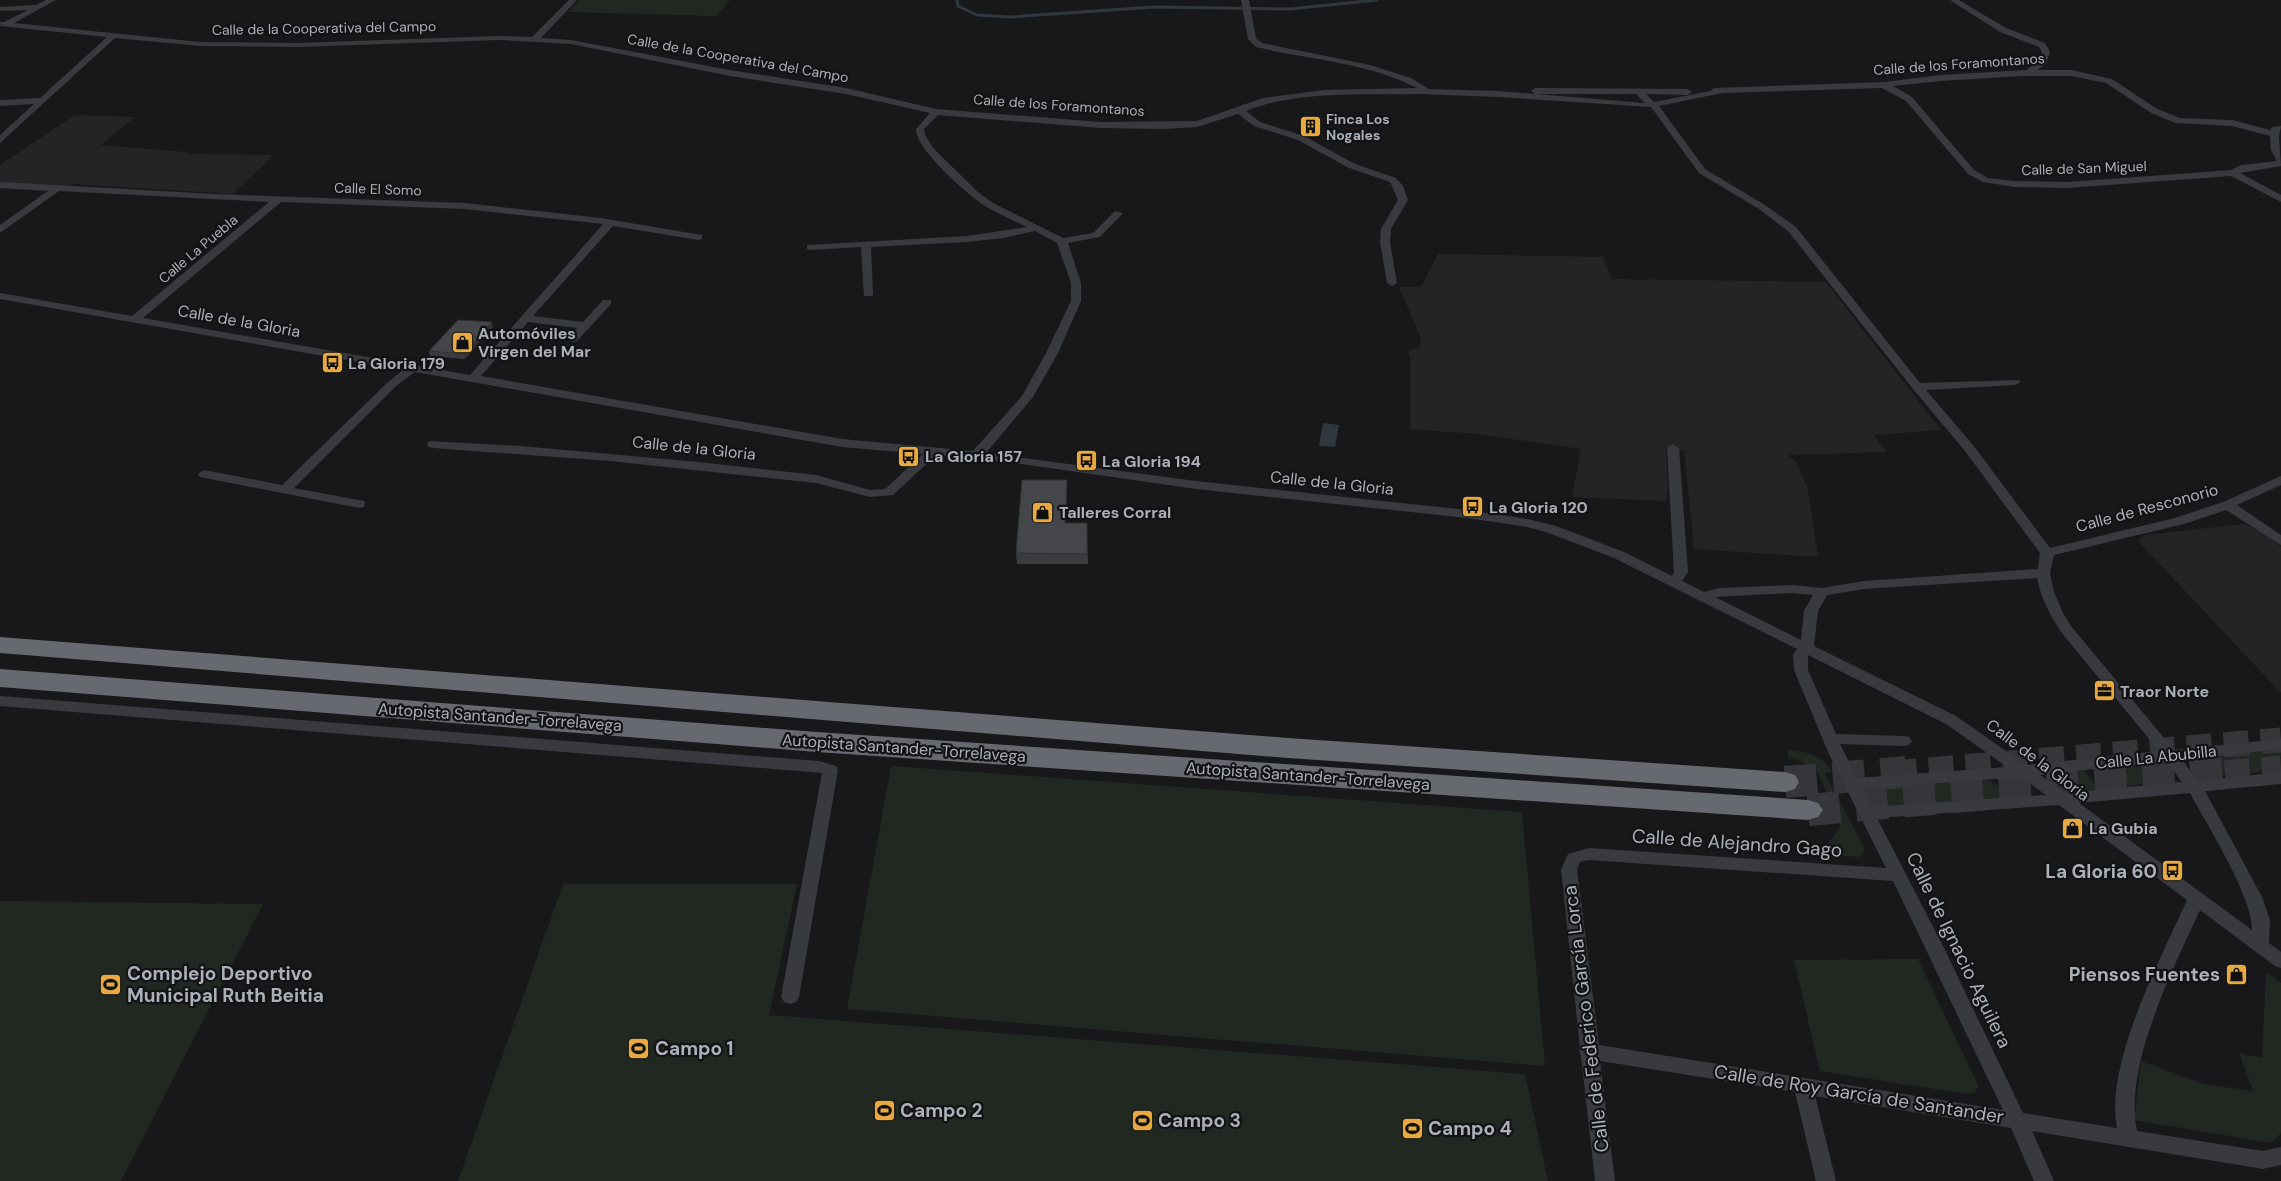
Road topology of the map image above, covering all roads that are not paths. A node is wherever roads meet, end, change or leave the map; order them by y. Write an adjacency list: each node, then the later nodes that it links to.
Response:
1 (52, 0): 5 (street)
2 (573, 0): 9 (street)
3 (1954, 0): 10 (street)
4 (1246, 6): 12 (street, Calle de los Foramontanos)
5 (34, 7): 6 (street); 7 (street)
6 (0, 9)
7 (3, 24): 8 (street, Calle de la Cooperativa del Campo)
8 (114, 35): 9 (street, Calle de la Cooperativa del Campo); 16 (street)
9 (535, 39): 20 (street, Calle de la Cooperativa del Campo)
10 (2029, 72): 11 (street, Calle de los Foramontanos); 21 (street, Calle de los Foramontanos)
11 (1884, 85): 13 (street, Calle de los Foramontanos); 24 (street, Calle de San Miguel)
12 (1429, 91): 15 (street, Calle de los Foramontanos); 19 (street, Calle de los Foramontanos)
13 (1722, 91): 14 (street, Calle de los Foramontanos); 18 (street, Calle de los Foramontanos)
14 (1639, 93): 15 (street, Calle de los Foramontanos); 18 (street)
15 (1498, 94): 18 (street, Calle de los Foramontanos)
16 (42, 101): 17 (street); 22 (street)
17 (0, 103)
18 (1653, 105): 48 (street)
19 (1238, 109): 20 (street, Calle de los Foramontanos); 37 (street)
20 (936, 112): 31 (street)
21 (2278, 131): 23 (street, Calle de San Miguel)
22 (0, 140)
23 (2281, 161): 24 (street, Calle de San Miguel)
24 (2233, 173): 28 (street)
25 (0, 185): 26 (street, Calle El Somo)
26 (56, 189): 27 (street, Calle El Somo); 32 (street)
27 (280, 198): 30 (street, Calle El Somo); 42 (street, Calle La Puebla)
28 (2281, 199)
29 (1118, 213): 34 (street)
30 (610, 223): 33 (street, Calle El Somo); 41 (street)
31 (1037, 228): 34 (street); 35 (street)
32 (0, 230)
33 (698, 237)
34 (1062, 241): 52 (street)
35 (866, 246): 36 (street); 38 (street)
36 (811, 247)
37 (1392, 283)
38 (868, 294)
39 (0, 296): 42 (street, Calle de la Gloria)
40 (606, 302): 43 (street)
41 (528, 319): 43 (street); 46 (street)
42 (134, 320): 45 (street, Calle de la Gloria)
43 (584, 325): 44 (street)
44 (573, 339)
45 (411, 369): 46 (street, Calle de la Gloria); 55 (street)
46 (472, 379): 51 (street, Calle de la Gloria)
47 (2015, 382): 48 (street)
48 (1917, 387): 59 (street)
49 (433, 444): 51 (street, Calle de la Gloria)
50 (1673, 448): 61 (street)
51 (932, 452): 52 (street, Calle de la Gloria)
52 (977, 455): 61 (street, Calle de la Gloria)
53 (204, 474): 55 (street)
54 (2281, 480): 57 (street, Calle de Resconorio)
55 (284, 490): 56 (street)
56 (359, 504)
57 (2228, 505): 58 (street); 59 (street, Calle de Resconorio)
58 (2281, 541)
59 (2047, 553): 60 (street)
60 (2044, 573): 62 (street); 71 (street)
61 (1675, 581): 63 (street, Calle de la Gloria)
62 (1822, 592): 63 (street); 65 (street)
63 (1703, 596): 65 (street, Calle de la Gloria)
64 (0, 645): 74 (highway, Autopista Santander-Torrelavega)
65 (1806, 648): 68 (street, Calle de Ignacio Aguilera); 72 (street, Calle de la Gloria)
66 (0, 678): 78 (highway, Autopista Santander-Torrelavega)
67 (0, 701): 85 (street)
68 (1831, 739): 69 (street); 75 (street, Calle de Ignacio Aguilera)
69 (1904, 741)
70 (2281, 744): 71 (street, Calle La Abubilla)
71 (2171, 756): 72 (street, Calle La Abubilla); 76 (street)
72 (2022, 771): 75 (street, Calle La Abubilla); 77 (street, Calle de la Gloria)
73 (2281, 778): 76 (street, Calle La Abubilla)
74 (1785, 782)
75 (1852, 784): 79 (street, Calle de Ignacio Aguilera)
76 (2195, 788): 77 (street, Calle La Abubilla); 83 (street)
77 (2062, 800): 79 (street, Calle La Abubilla); 82 (street, Calle de la Gloria)
78 (1808, 810)
79 (1868, 813): 81 (street, Calle de Ignacio Aguilera)
80 (1574, 858): 81 (street, Calle de Alejandro Gago); 86 (street, Calle de Federico García Lorca)
81 (1898, 875): 88 (street, Calle de Ignacio Aguilera)
82 (2197, 897): 83 (street, Calle de la Gloria); 89 (street)
83 (2260, 945): 84 (street, Calle de la Gloria)
84 (2281, 961)
85 (790, 997)
86 (1588, 1051): 87 (street, Calle de Roy García de Santander); 91 (street, Calle de Federico García Lorca)
87 (1802, 1085): 88 (street, Calle de Roy García de Santander); 92 (street)
88 (2017, 1119): 89 (street, Calle de Roy García de Santander); 93 (street, Calle de Ignacio Aguilera)
89 (2129, 1138): 90 (street, Calle de Roy García de Santander)
90 (2281, 1156)
91 (1605, 1181)
92 (1826, 1181)
93 (2044, 1181)

